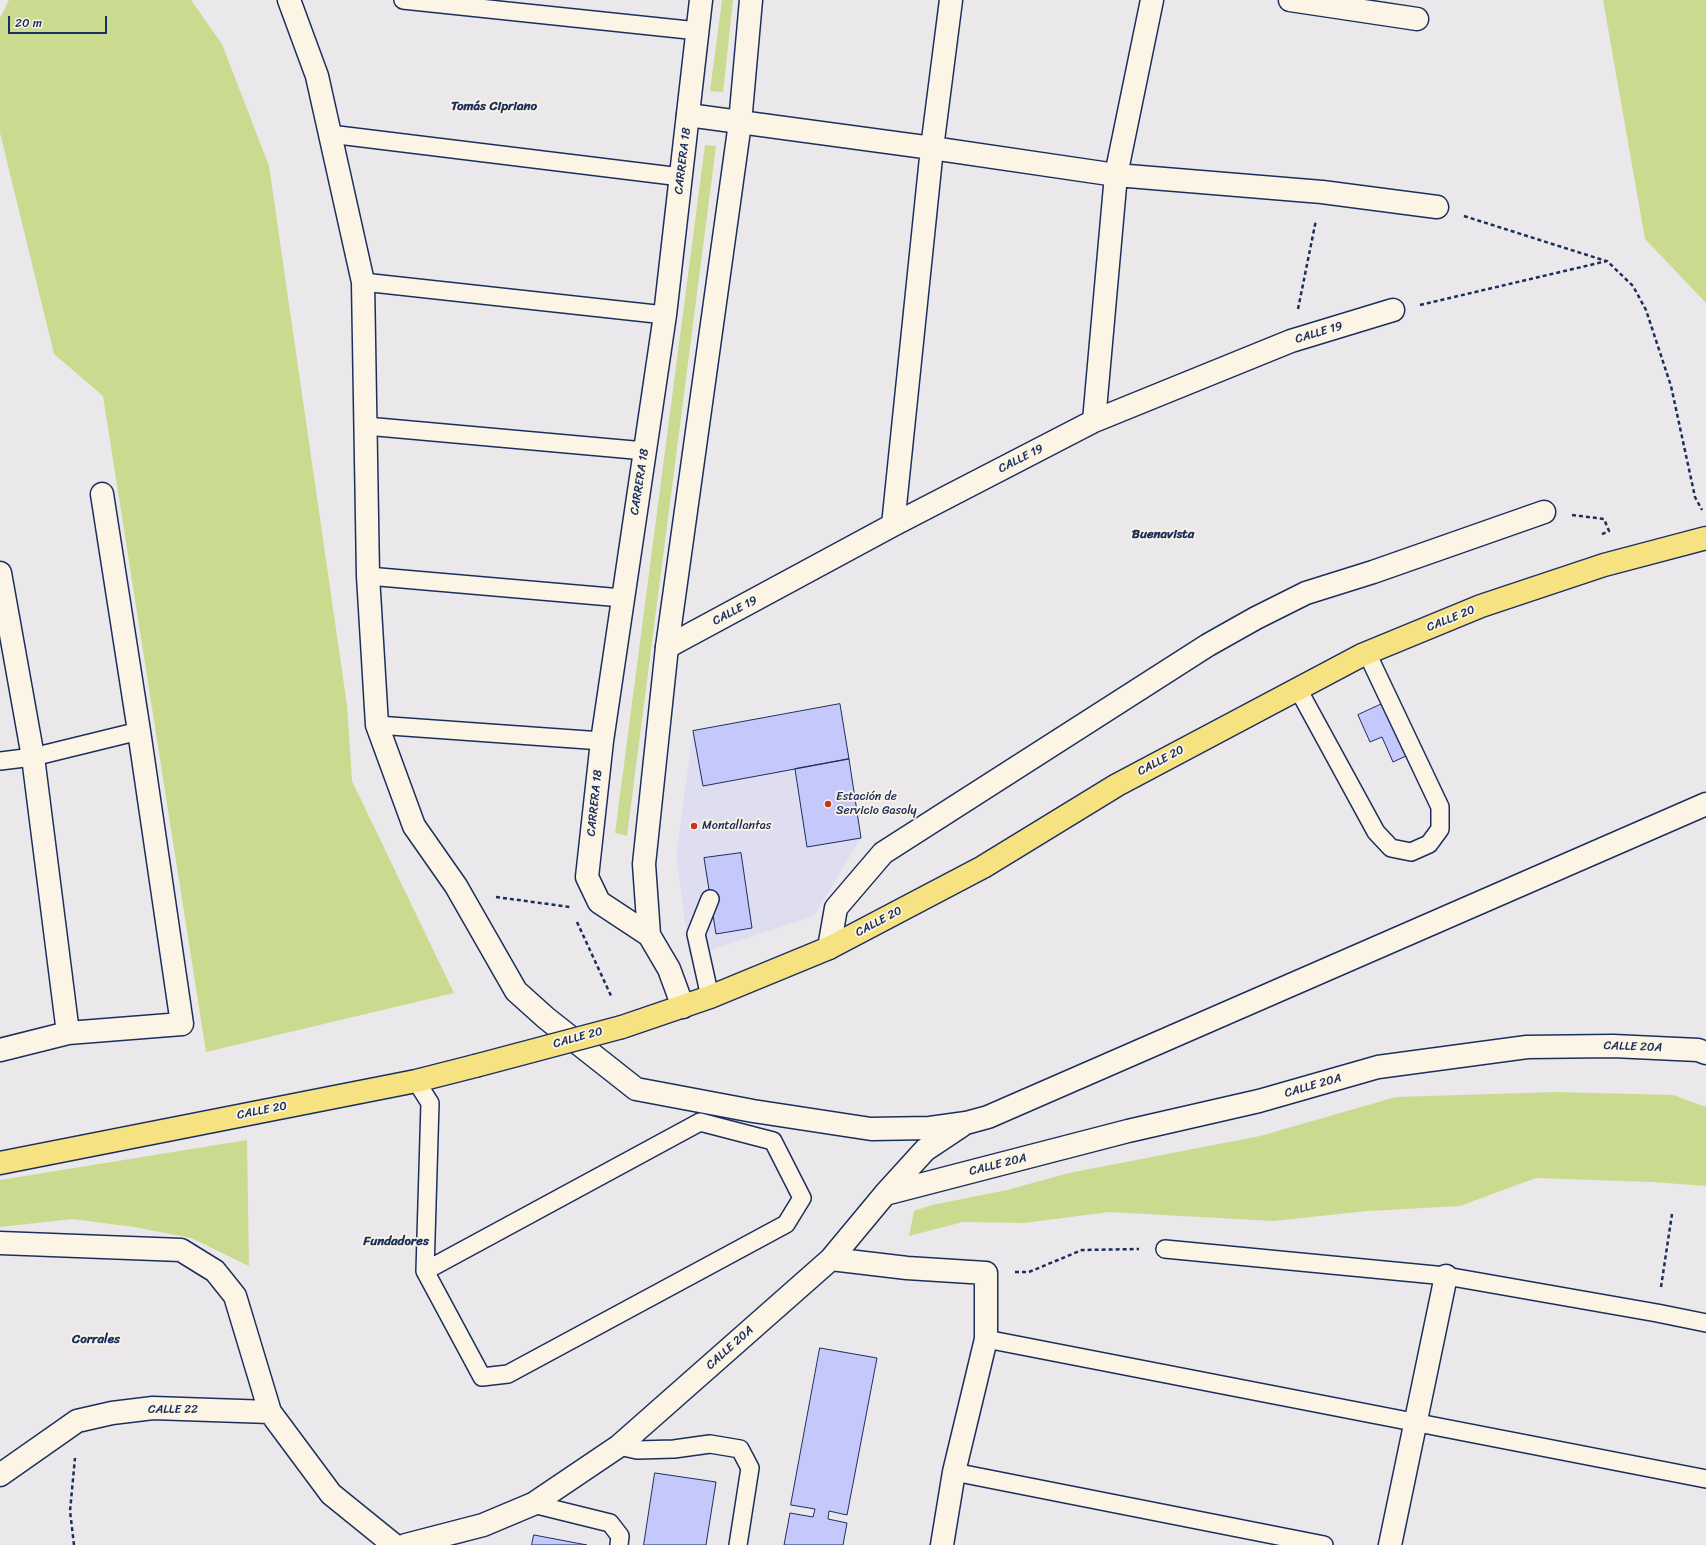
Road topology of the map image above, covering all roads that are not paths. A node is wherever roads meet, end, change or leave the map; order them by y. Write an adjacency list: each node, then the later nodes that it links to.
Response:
1 (289, 0): 12 (street)
2 (403, 0): 9 (lane)
3 (701, 0): 9 (street, CARRERA 18)
4 (751, 0): 11 (street)
5 (951, 0): 13 (street)
6 (1152, 0): 14 (street)
7 (1290, 0): 8 (street)
8 (1417, 19)
9 (698, 31): 10 (street, CARRERA 18)
10 (688, 115): 11 (street); 15 (street, CARRERA 18)
11 (740, 123): 13 (street); 30 (street)
12 (330, 134): 15 (lane); 17 (street)
13 (932, 148): 14 (street); 25 (street)
14 (1116, 175): 16 (street); 20 (street)
15 (681, 176): 19 (street, CARRERA 18)
16 (1437, 207)
17 (363, 282): 19 (lane); 21 (street)
18 (1393, 310): 20 (street, CALLE 19)
19 (664, 315): 22 (street, CARRERA 18)
20 (1094, 421): 25 (street, CALLE 19)
21 (366, 426): 22 (lane); 28 (street)
22 (645, 452): 29 (street, CARRERA 18)
23 (102, 494): 34 (street)
24 (1544, 512): 41 (street)
25 (893, 525): 30 (street, CALLE 19)
26 (1706, 538): 31 (main road, CALLE 20)
27 (0, 573): 36 (street)
28 (368, 576): 29 (lane); 33 (street)
29 (622, 598): 35 (street, CARRERA 18)
30 (667, 647): 40 (street)
31 (1367, 653): 32 (main road, CALLE 20); 32 (lane)
32 (1298, 689): 41 (main road, CALLE 20)
33 (377, 725): 35 (lane); 48 (street)
34 (139, 731): 36 (lane); 44 (street)
35 (602, 741): 40 (street, CARRERA 18)
36 (33, 757): 37 (lane); 44 (street)
37 (0, 761)
38 (1706, 804): 48 (street)
39 (710, 899): 42 (lane)
40 (650, 935): 43 (street)
41 (829, 948): 42 (main road, CALLE 20)
42 (710, 997): 43 (main road, CALLE 20)
43 (683, 1007): 47 (main road, CALLE 20, bridge)
44 (68, 1033): 45 (street)
45 (0, 1050)
46 (1706, 1053): 50 (street, CALLE 20A)
47 (416, 1081): 49 (main road, CALLE 20); 54 (lane)
48 (966, 1123): 50 (street)
49 (0, 1163)
50 (885, 1194): 53 (street, CALLE 20A)
51 (0, 1243): 58 (street)
52 (1164, 1249): 55 (lane)
53 (831, 1258): 57 (street); 60 (street, CALLE 20A)
54 (426, 1271): 54 (lane)
55 (1446, 1276): 56 (lane); 59 (street)
56 (1706, 1323)
57 (986, 1339): 59 (lane); 61 (street)
58 (270, 1412): 62 (street, CALLE 22); 65 (street)
59 (1415, 1422): 63 (lane); 71 (street)
60 (619, 1446): 64 (street, CALLE 20A); 68 (lane)
61 (954, 1472): 69 (street); 70 (lane)
62 (0, 1475)
63 (1706, 1479)
64 (533, 1504): 66 (street, CALLE 20A); 67 (lane)
65 (394, 1545)
66 (406, 1545)
67 (619, 1545)
68 (738, 1545)
69 (942, 1545)
70 (1324, 1545)
71 (1390, 1545)

